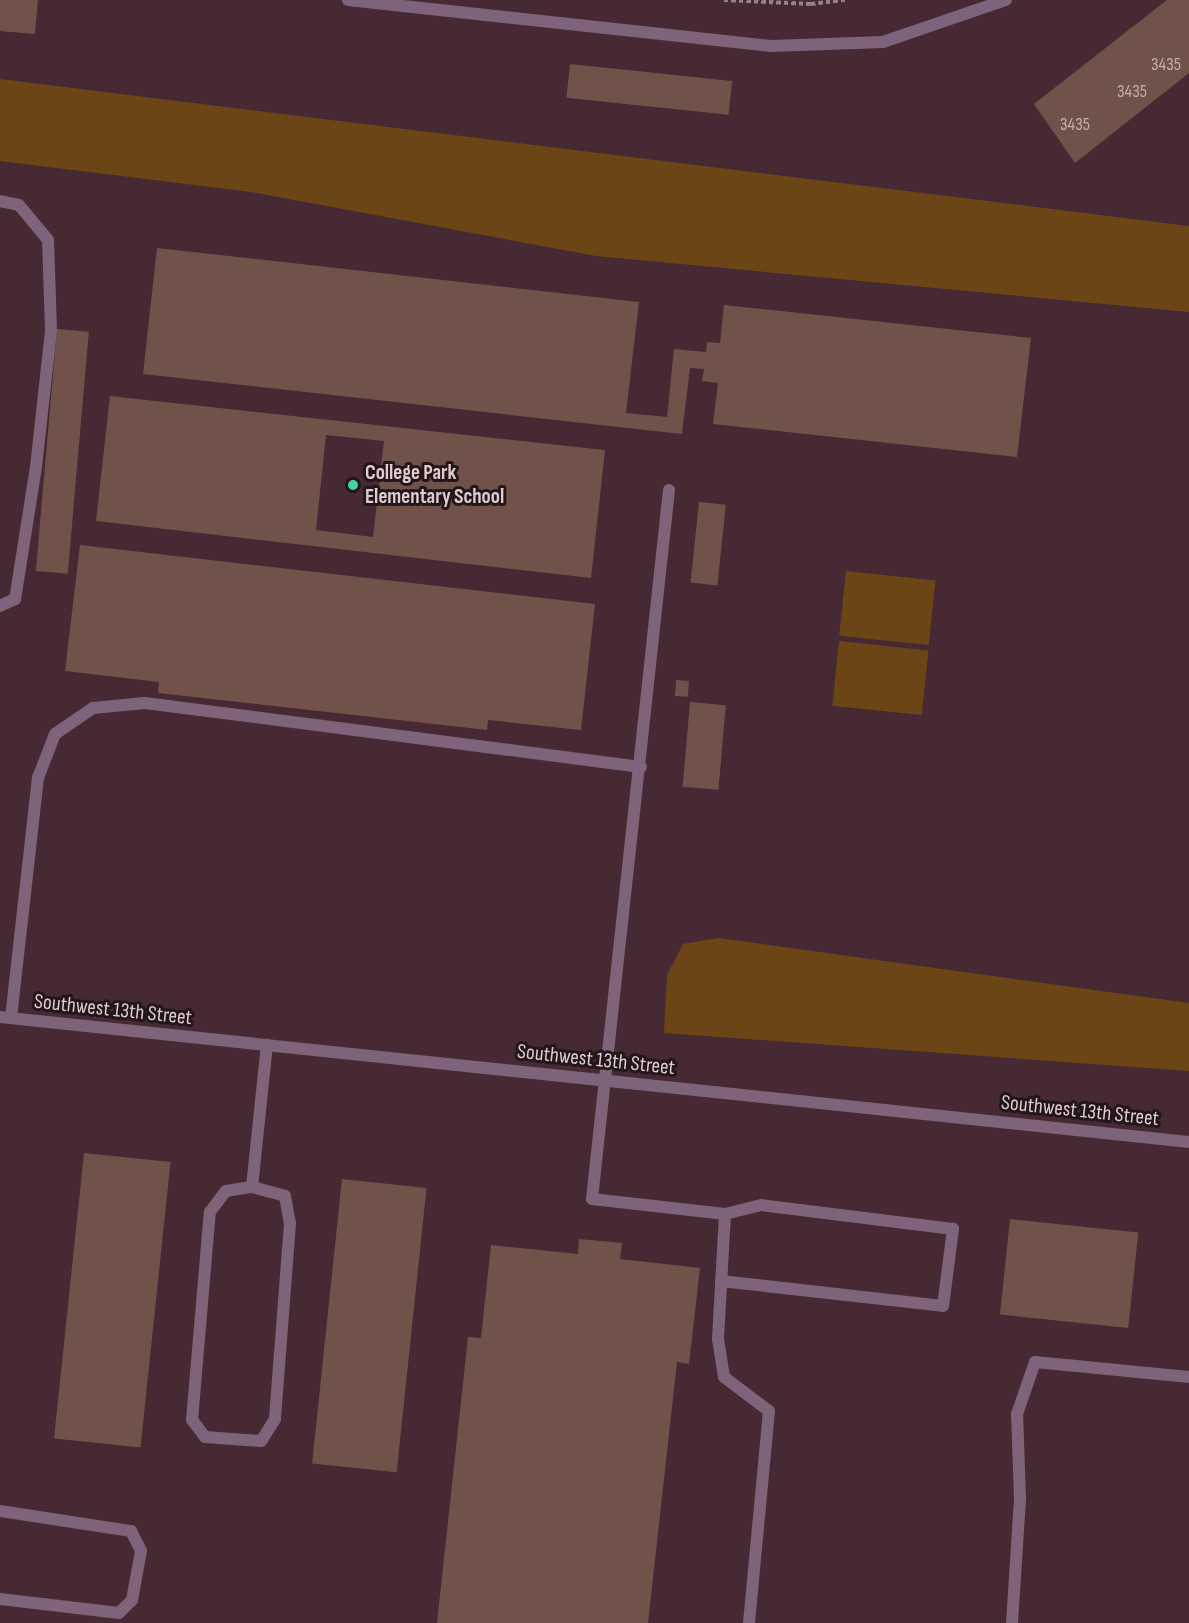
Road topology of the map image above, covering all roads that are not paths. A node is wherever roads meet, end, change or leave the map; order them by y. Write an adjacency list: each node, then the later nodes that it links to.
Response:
1 (348, 0): 2 (street)
2 (1006, 0)
3 (0, 201): 5 (street)
4 (669, 490): 6 (street)
5 (0, 606)
6 (641, 767): 7 (street); 9 (street)
7 (5, 1017): 8 (street, Southwest 13th Street)
8 (267, 1044): 9 (street, Southwest 13th Street); 11 (street)
9 (605, 1081): 10 (street, Southwest 13th Street); 12 (street)
10 (1189, 1142)
11 (252, 1187): 11 (street)
12 (725, 1214): 13 (street); 13 (street)
13 (721, 1281): 17 (street)
14 (1189, 1377): 18 (street)
15 (0, 1511): 16 (street)
16 (0, 1599)
17 (749, 1623)
18 (1012, 1623)

